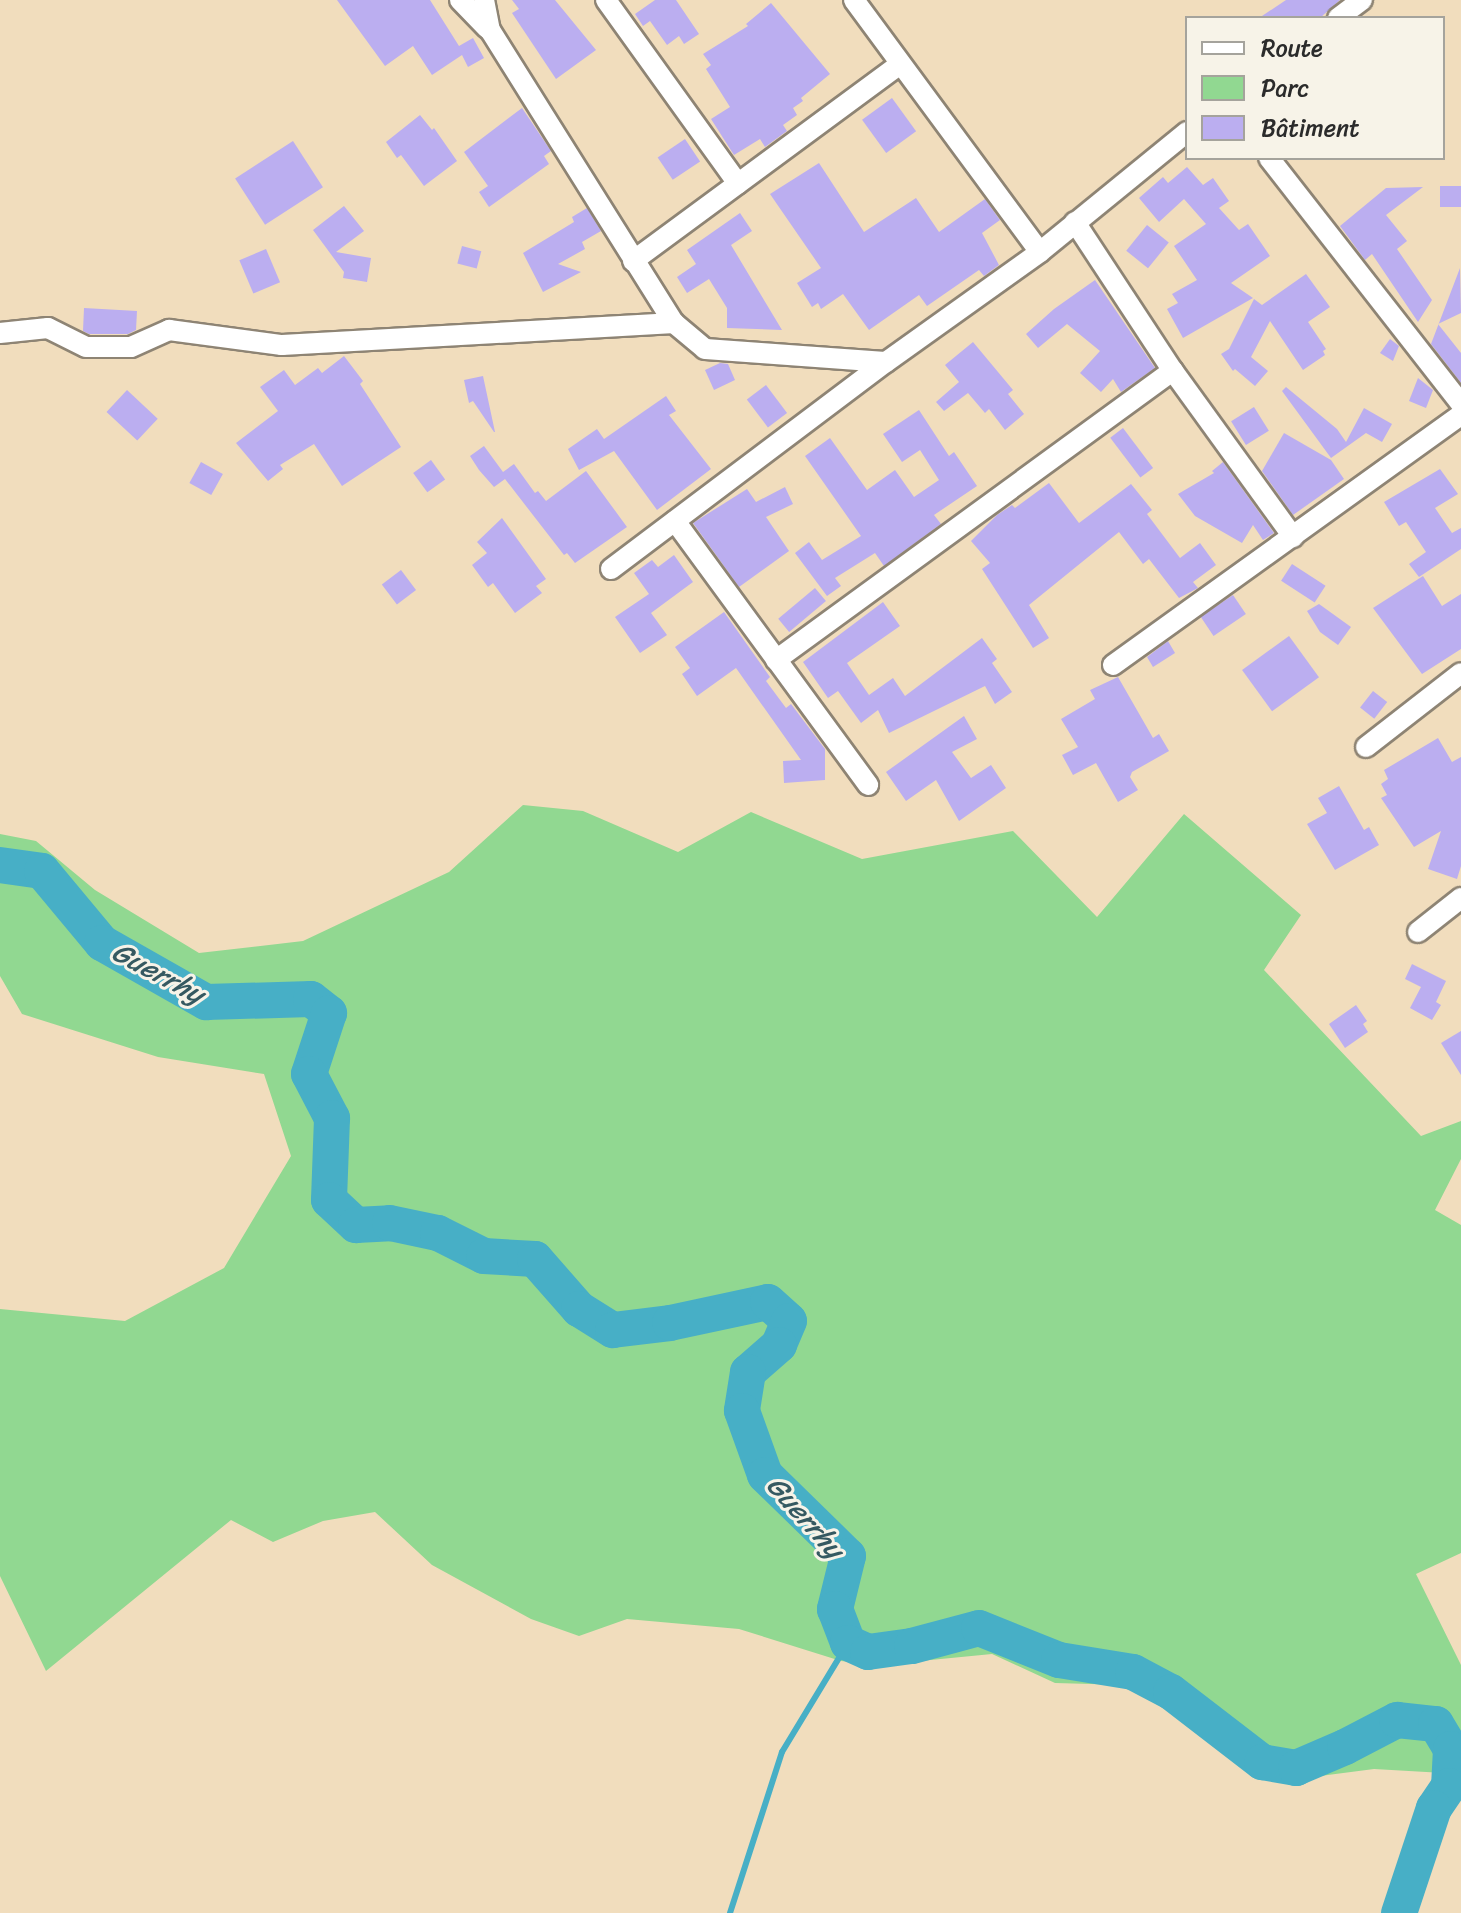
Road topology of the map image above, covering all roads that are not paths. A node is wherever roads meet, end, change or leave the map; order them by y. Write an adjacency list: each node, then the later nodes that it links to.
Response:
1 (460, 0): 7 (street)
2 (484, 0): 7 (street)
3 (606, 0): 11 (street)
4 (854, 0): 8 (street)
5 (1362, 0): 6 (street)
6 (1341, 16)
7 (490, 30): 14 (street)
8 (900, 64): 11 (street); 13 (street)
9 (1185, 134): 12 (street)
10 (1271, 160): 19 (street)
11 (738, 184): 14 (street)
12 (1075, 222): 13 (street); 18 (street)
13 (1040, 252): 17 (street)
14 (633, 261): 15 (street)
15 (674, 323): 16 (street); 17 (street)
16 (0, 333)
17 (886, 362): 21 (street)
18 (1173, 371): 22 (street); 24 (street)
19 (1461, 404)
20 (1461, 415): 22 (street)
21 (675, 521): 23 (street); 24 (street)
22 (1293, 537): 25 (street)
23 (611, 569)
24 (776, 660): 28 (street)
25 (1113, 665)
26 (1461, 673): 27 (street)
27 (1366, 747)
28 (868, 785)
29 (1461, 898): 30 (street)
30 (1418, 932)

